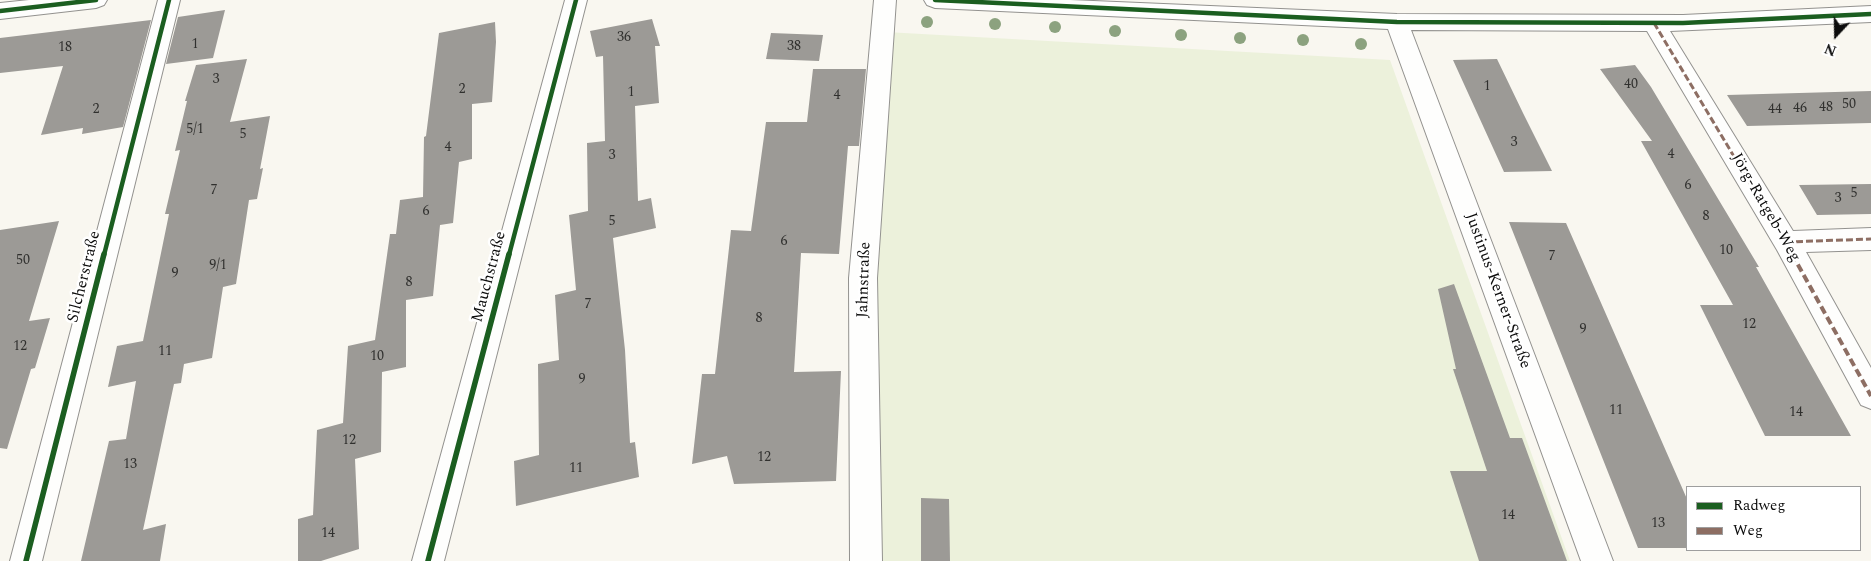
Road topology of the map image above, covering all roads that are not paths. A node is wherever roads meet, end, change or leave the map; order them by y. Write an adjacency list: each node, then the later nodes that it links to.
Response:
1 (96, 0): 9 (street)
2 (169, 0): 17 (street, Silcherstraße)
3 (576, 0): 18 (street, Mauchstraße)
4 (885, 0): 19 (street, Jahnstraße)
5 (935, 0): 7 (street)
6 (1434, 0): 12 (street)
7 (1028, 3): 8 (street)
8 (1094, 5): 11 (street)
9 (0, 12)
10 (1871, 14): 13 (street)
11 (1397, 22): 12 (street); 20 (street, Justinus-Kerner-Straße)
12 (1443, 22): 13 (street)
13 (1654, 23): 15 (street, Jörg-Ratgeb-Weg)
14 (1871, 239): 15 (street)
15 (1786, 242): 16 (street, Jörg-Ratgeb-Weg)
16 (1871, 396)
17 (26, 561)
18 (428, 561)
19 (866, 561)
20 (1597, 561)

